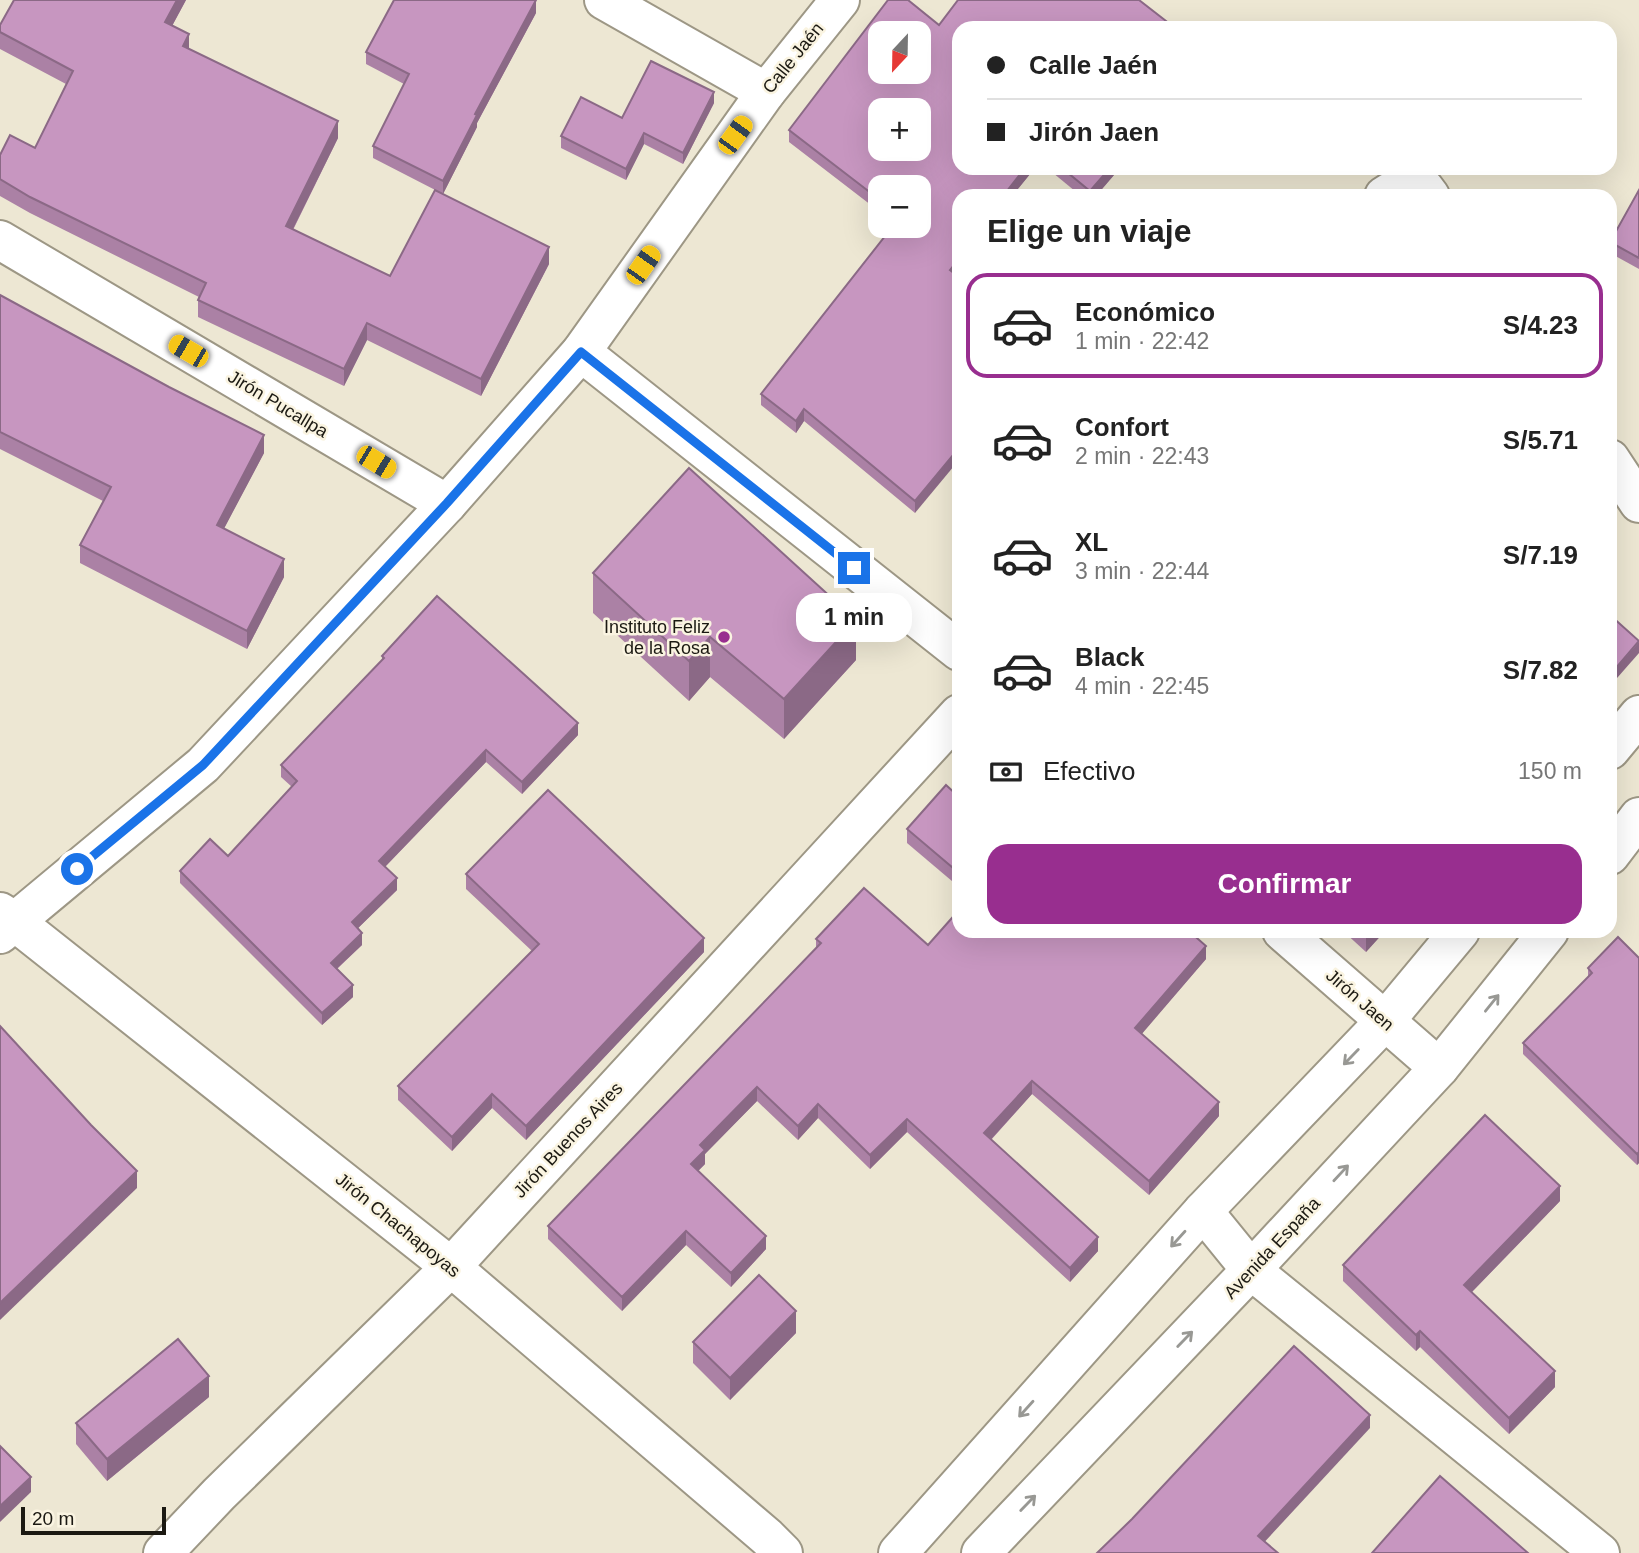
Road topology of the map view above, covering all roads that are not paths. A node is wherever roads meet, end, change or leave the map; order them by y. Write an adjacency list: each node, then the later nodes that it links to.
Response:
1 (604, 0): 3 (street)
2 (840, 0): 3 (street, Calle Jaén)
3 (765, 92): 7 (street, Calle Jaén)
4 (1394, 189): 5 (street)
5 (1418, 189)
6 (0, 240): 9 (street, Jirón Pucallpa)
7 (581, 352): 9 (street, Calle Jaén); 11 (street)
8 (1617, 470): 10 (street)
9 (447, 503): 17 (street, Calle Jaén)
10 (1639, 503)
11 (952, 645)
12 (1639, 715): 14 (street)
13 (952, 721): 24 (street, Jirón Buenos Aires)
14 (1617, 742)
15 (1639, 817): 16 (street)
16 (1617, 846)
17 (5, 922): 24 (street, Jirón Chachapoyas)
18 (1290, 938): 21 (street, Jirón Jaen)
19 (1454, 938): 21 (street)
20 (1543, 938): 22 (street, Avenida España, one-way to 20)
21 (1385, 1021): 22 (street, Jirón Jaen); 23 (street, one-way to 23)
22 (1439, 1068): 25 (street, Avenida España, one-way to 22)
23 (1202, 1211): 25 (street); 28 (street, one-way to 28)
24 (451, 1267): 26 (street, Jirón Buenos Aires); 27 (street, Jirón Chachapoyas)
25 (1251, 1270): 29 (street, Avenida España, one-way to 25); 30 (street)
26 (163, 1553)
27 (783, 1553)
28 (898, 1553)
29 (981, 1553)
30 (1600, 1553)

